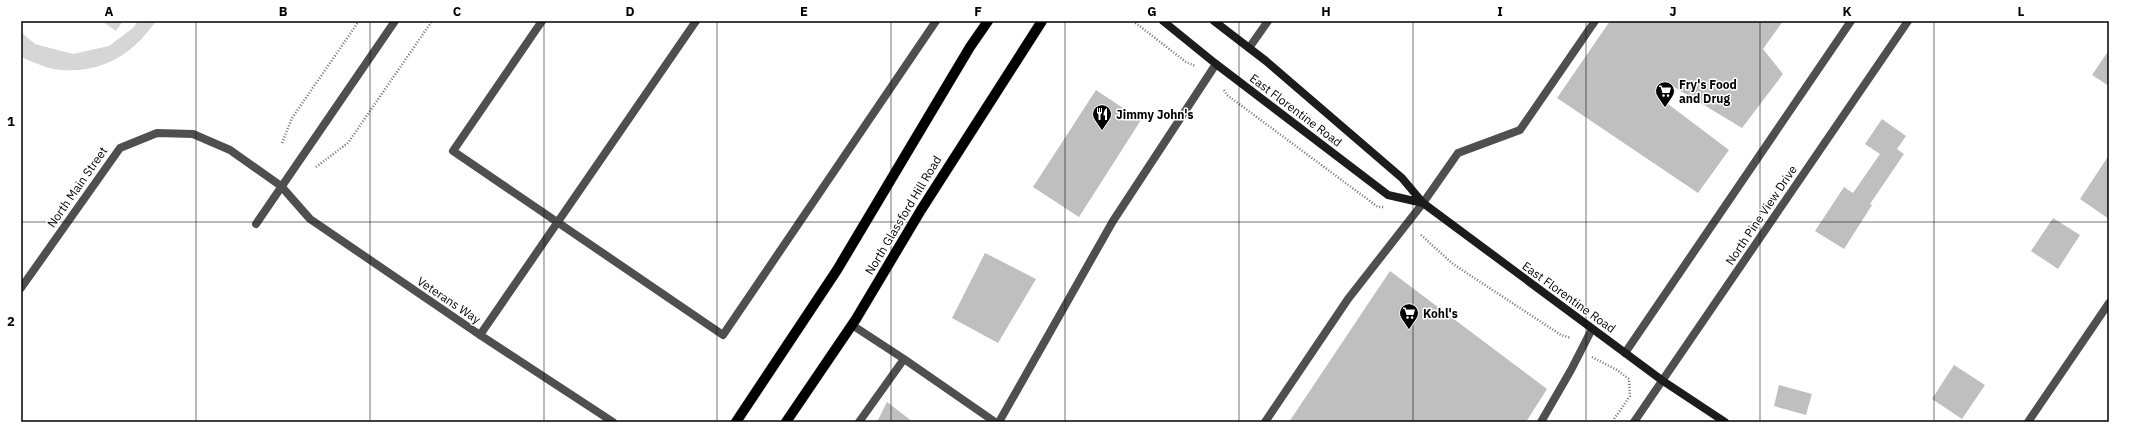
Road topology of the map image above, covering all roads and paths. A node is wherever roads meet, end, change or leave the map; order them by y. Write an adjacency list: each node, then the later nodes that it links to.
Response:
1 (359, 21): 20 (path)
2 (395, 21): 22 (street)
3 (432, 21): 21 (path)
4 (542, 21): 25 (street)
5 (696, 21): 25 (street)
6 (936, 21): 25 (street)
7 (988, 21): 39 (main road)
8 (1042, 21): 30 (main road, North Glassford Hill Road)
9 (1133, 21): 18 (path)
10 (1163, 21): 17 (street, East Florentine Road)
11 (1214, 21): 16 (street, East Florentine Road)
12 (1268, 21): 16 (street)
13 (1595, 21): 23 (street)
14 (1851, 21): 34 (street)
15 (1908, 21): 37 (street, North Pine View Drive)
16 (1250, 48): 23 (street, East Florentine Road)
17 (1216, 64): 23 (street, East Florentine Road); 43 (street)
18 (1195, 66)
19 (1224, 90): 24 (path)
20 (282, 143)
21 (316, 167)
22 (281, 186): 26 (street); 28 (street, North Main Street); 32 (street, Veterans Way)
23 (1423, 203): 31 (street, East Florentine Road); 44 (street)
24 (1385, 207)
25 (558, 222): 32 (street)
26 (256, 224)
27 (1421, 235): 33 (path)
28 (21, 288)
29 (2109, 303): 49 (street)
30 (852, 325): 36 (street); 40 (main road, North Glassford Hill Road)
31 (1592, 329): 34 (street, East Florentine Road); 45 (street)
32 (480, 335): 38 (street, Veterans Way)
33 (1571, 338)
34 (1625, 353): 37 (street, East Florentine Road)
35 (1592, 357): 46 (path)
36 (904, 358): 41 (street); 42 (street)
37 (1663, 381): 47 (street, North Pine View Drive); 48 (street, East Florentine Road)
38 (613, 422)
39 (736, 422)
40 (786, 422)
41 (859, 422)
42 (995, 422)
43 (999, 422)
44 (1265, 422)
45 (1541, 422)
46 (1612, 422)
47 (1634, 422)
48 (1725, 422)
49 (2028, 422)

